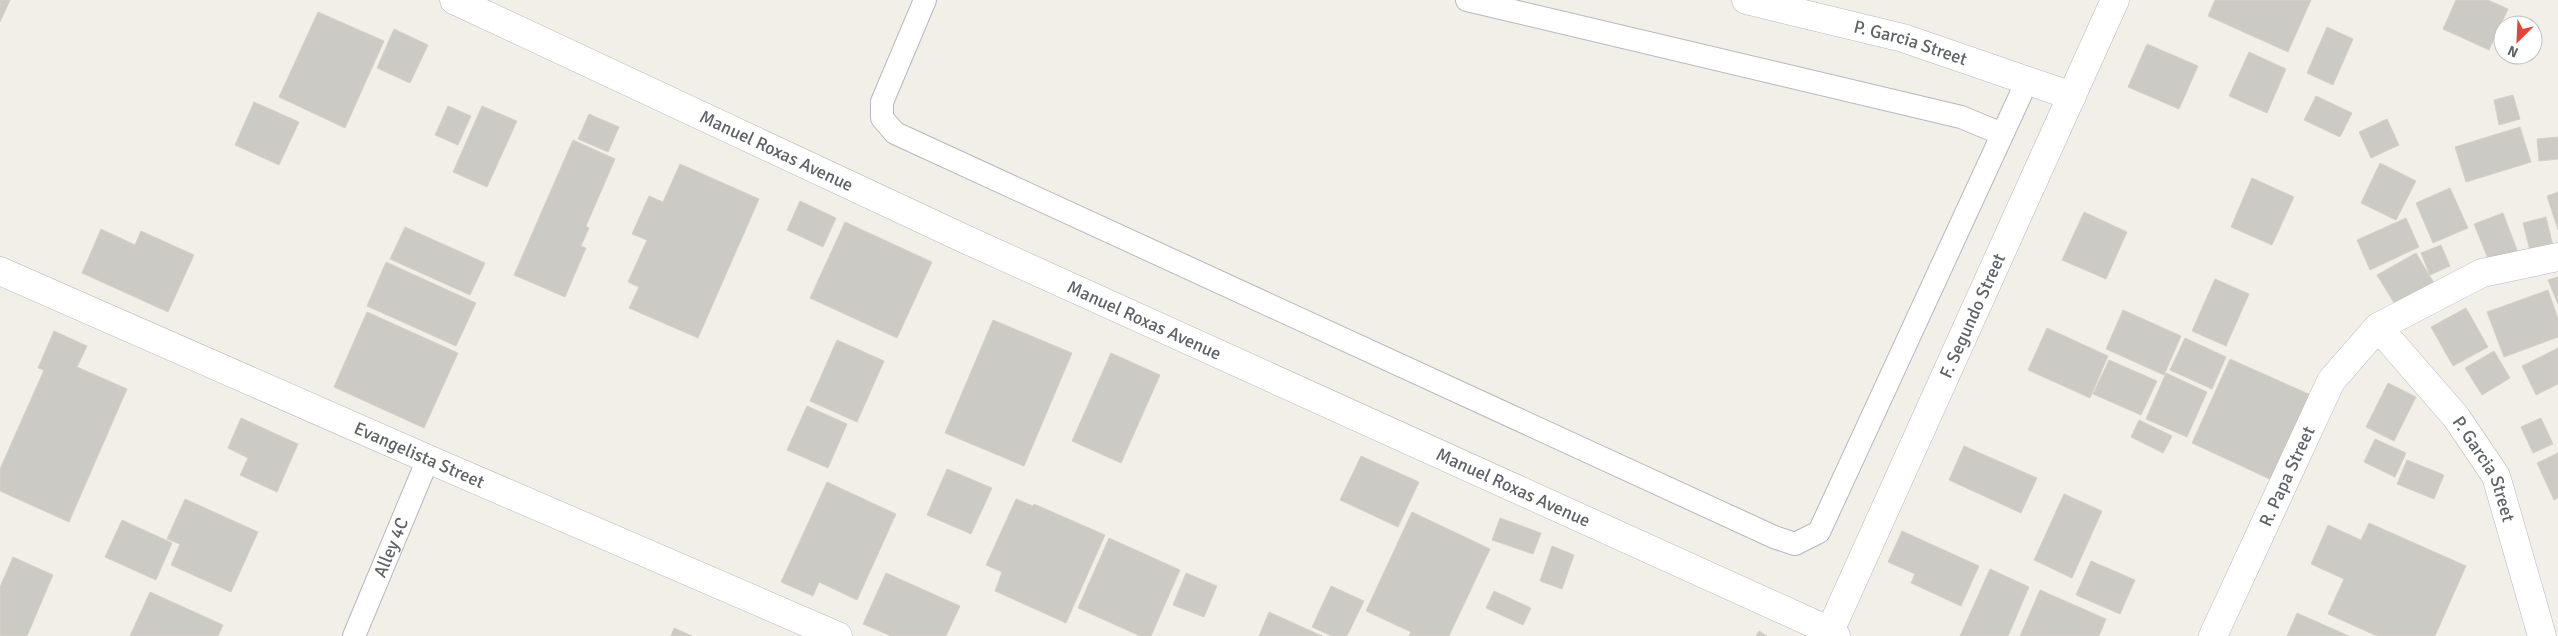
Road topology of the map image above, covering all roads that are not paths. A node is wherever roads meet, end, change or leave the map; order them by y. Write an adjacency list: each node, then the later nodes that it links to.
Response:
1 (454, 0): 13 (street, Manuel Roxas Avenue)
2 (926, 0): 8 (lane)
3 (1467, 0): 8 (lane)
4 (1746, 0): 6 (street, P. Garcia Street)
5 (2115, 0): 7 (street, F. Segundo Street)
6 (2027, 81): 7 (street, P. Garcia Street); 8 (lane)
7 (2072, 96): 13 (street, F. Segundo Street)
8 (2002, 134)
9 (2558, 258): 11 (street)
10 (0, 271): 12 (street, Evangelista Street)
11 (2378, 326): 16 (street, R. Papa Street); 17 (street, P. Garcia Street)
12 (428, 459): 14 (lane, Alley 4C); 15 (street, Evangelista Street)
13 (1833, 634)
14 (354, 636)
15 (838, 636)
16 (2213, 636)
17 (2542, 636)

